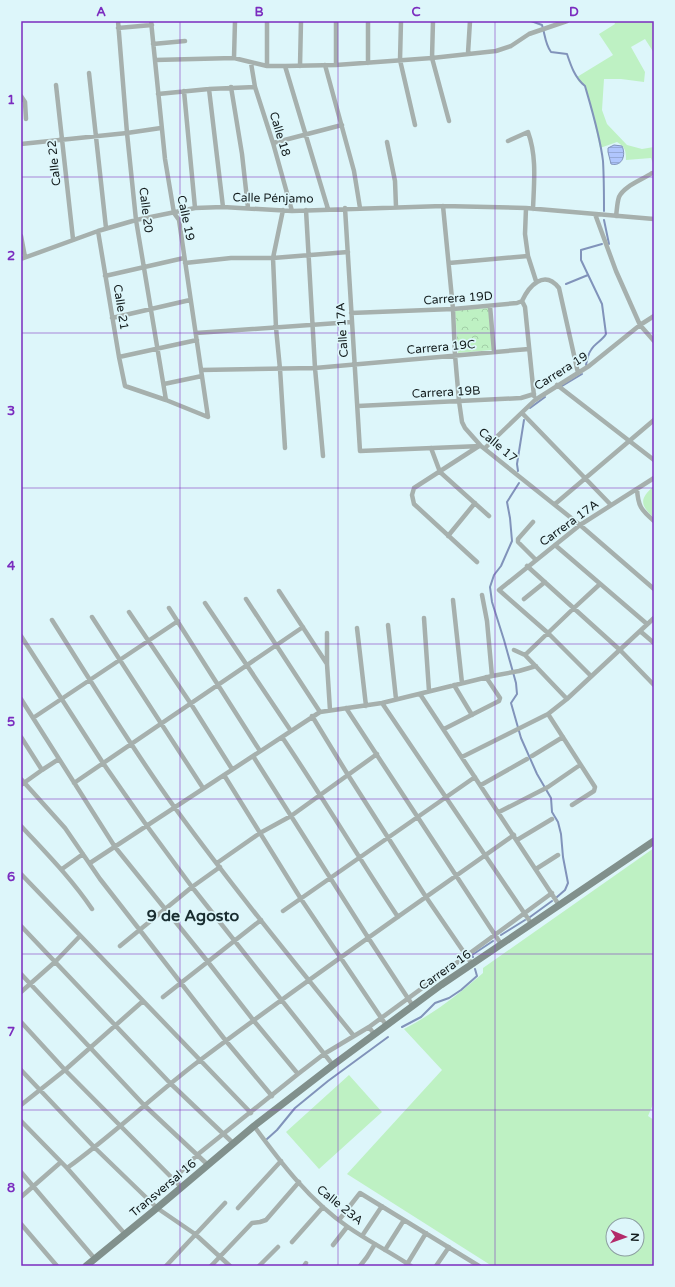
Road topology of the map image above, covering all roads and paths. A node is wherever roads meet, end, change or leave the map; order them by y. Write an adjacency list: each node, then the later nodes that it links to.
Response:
1 (118, 21): 12 (street, Calle 20)
2 (235, 21): 16 (street)
3 (267, 21): 24 (street)
4 (301, 21): 26 (street)
5 (336, 21): 23 (street)
6 (368, 21): 21 (street)
7 (401, 21): 19 (street)
8 (434, 21): 17 (street)
9 (470, 21): 15 (street)
10 (567, 21): 15 (street)
11 (152, 23): 12 (street); 14 (street, Calle 19)
12 (118, 28): 40 (street, Calle 20)
13 (185, 41): 14 (street)
14 (153, 44): 18 (street, Calle 19)
15 (468, 53): 17 (street)
16 (234, 58): 18 (street); 20 (street)
17 (432, 58): 19 (street); 36 (street)
18 (154, 60): 33 (street, Calle 19)
19 (400, 60): 21 (street); 38 (street)
20 (251, 63): 24 (street); 30 (street, Calle 18)
21 (368, 63): 23 (street)
22 (325, 65): 23 (street); 26 (street); 37 (street)
23 (336, 65)
24 (267, 66): 25 (street)
25 (284, 66): 26 (street); 41 (street)
26 (300, 66)
27 (89, 73): 42 (street)
28 (56, 85): 43 (street, Calle 22)
29 (231, 87): 30 (street); 31 (street); 53 (street)
30 (255, 87): 46 (street, Calle 18)
31 (209, 89): 32 (street); 50 (street)
32 (184, 91): 33 (street); 52 (street)
33 (158, 94): 39 (street, Calle 19)
34 (21, 96): 35 (street)
35 (26, 119)
36 (448, 121)
37 (342, 125): 41 (street); 55 (street)
38 (415, 125)
39 (161, 128): 40 (street); 62 (street, Calle 19)
40 (127, 133): 42 (street); 66 (street, Calle 20)
41 (305, 135): 46 (street); 57 (street)
42 (96, 136): 43 (street); 67 (street)
43 (62, 140): 47 (street); 70 (street, Calle 22)
44 (508, 141): 58 (street)
45 (387, 142): 51 (street)
46 (273, 143): 60 (street, Calle 18)
47 (21, 144)
48 (652, 173): 64 (street)
49 (443, 206): 51 (street, Calle Pénjamo); 56 (street, Calle Pénjamo); 78 (street, Calle 17)
50 (223, 207): 52 (street, Calle Pénjamo); 53 (street, Calle Pénjamo)
51 (396, 207): 55 (street, Calle Pénjamo)
52 (195, 208): 62 (street, Calle Pénjamo)
53 (248, 208): 59 (street, Calle Pénjamo)
54 (345, 208): 55 (street, Calle Pénjamo); 57 (street, Calle Pénjamo); 71 (street, Calle 17A)
55 (360, 208)
56 (526, 208): 58 (street, Calle Pénjamo); 73 (street)
57 (328, 209): 61 (street, Calle Pénjamo)
58 (533, 209): 63 (street, Calle Pénjamo)
59 (284, 210): 60 (street, Calle Pénjamo); 76 (street)
60 (292, 210): 61 (street, Calle Pénjamo)
61 (306, 210): 72 (street)
62 (174, 212): 66 (street, Calle Pénjamo); 75 (street, Calle 19)
63 (595, 214): 64 (street, Calle Pénjamo); 92 (street)
64 (616, 216): 65 (street, Calle Pénjamo)
65 (654, 219)
66 (136, 220): 67 (street, Calle Pénjamo); 79 (street, Calle 20)
67 (106, 228): 68 (street, Calle Pénjamo)
68 (98, 231): 70 (street, Calle Pénjamo); 80 (street, Calle 21)
69 (21, 236): 74 (street)
70 (73, 239): 74 (street, Calle Pénjamo)
71 (348, 252): 72 (street); 87 (street, Calle 17A)
72 (309, 255): 76 (street); 91 (street)
73 (528, 256): 78 (street); 81 (street)
74 (23, 258)
75 (184, 258): 77 (street, Calle 19); 79 (street)
76 (273, 258): 77 (street); 93 (street)
77 (185, 263): 82 (street, Calle 19)
78 (449, 263): 86 (street, Calle 17)
79 (144, 267): 80 (street); 85 (street, Calle 20)
80 (105, 276): 89 (street, Calle 21)
81 (536, 281): 83 (street); 106 (street)
82 (190, 300): 85 (street); 94 (street, Calle 19)
83 (522, 301): 84 (street, Carrera 19D); 98 (street)
84 (490, 306): 86 (street, Carrera 19D); 99 (street)
85 (151, 309): 89 (street); 97 (street, Calle 20)
86 (453, 309): 87 (street, Carrera 19D); 100 (street, Calle 17)
87 (351, 313): 90 (street, Calle 17A)
88 (654, 316): 92 (street, Carrera 19)
89 (112, 318): 101 (street, Calle 21)
90 (352, 322): 91 (street); 102 (street, Calle 17A)
91 (313, 325): 93 (street); 103 (street)
92 (640, 325): 96 (street); 106 (street, Carrera 19)
93 (276, 328): 94 (street); 104 (street)
94 (196, 333): 95 (street, Calle 19)
95 (197, 340): 97 (street); 105 (street, Calle 19)
96 (654, 341)
97 (158, 348): 101 (street); 108 (street, Calle 20)
98 (529, 350): 99 (street, Carrera 19C); 110 (street)
99 (494, 352): 100 (street, Carrera 19C)
100 (455, 355): 102 (street, Carrera 19C); 113 (street, Calle 17)
101 (119, 357): 111 (street, Calle 21)
102 (355, 364): 103 (street, Carrera 19C); 114 (street, Calle 17A)
103 (315, 368): 104 (street, Carrera 19C); 121 (street)
104 (280, 369): 105 (street, Carrera 19C); 119 (street)
105 (201, 370): 107 (street, Calle 19)
106 (578, 373): 109 (street, Carrera 19)
107 (202, 376): 108 (street); 111 (street, Calle 19)
108 (164, 384): 111 (street, Calle 20)
109 (557, 386): 112 (street, Carrera 19); 117 (street)
110 (534, 394): 112 (street); 113 (street, Carrera 19B)
111 (166, 400)
112 (535, 400): 115 (street, Carrera 19)
113 (459, 401): 114 (street, Carrera 19B); 118 (street, Calle 17)
114 (358, 406): 120 (street, Calle 17A)
115 (522, 413): 118 (street, Carrera 19); 125 (street)
116 (654, 420): 117 (street)
117 (629, 442): 122 (street); 125 (street)
118 (483, 447): 120 (street); 123 (street, Carrera 19); 128 (street, Calle 17)
119 (285, 448)
120 (431, 448): 123 (street)
121 (323, 456)
122 (654, 460)
123 (440, 472): 127 (street); 134 (street, Carrera 19)
124 (654, 478): 126 (street, Carrera 17A)
125 (584, 479): 128 (street); 129 (street)
126 (637, 489): 129 (street, Carrera 17A); 131 (street)
127 (475, 503): 130 (street); 134 (street)
128 (555, 504): 133 (street, Calle 17)
129 (611, 505): 133 (street, Carrera 17A)
130 (490, 516)
131 (654, 521)
132 (533, 522): 136 (street)
133 (580, 525): 135 (street, Carrera 17A); 141 (street, Calle 17)
134 (448, 536): 137 (street)
135 (555, 545): 136 (street, Carrera 17A); 140 (street)
136 (536, 560): 138 (street, Carrera 17A)
137 (477, 562)
138 (527, 566): 139 (street); 162 (street, Carrera 17A)
139 (545, 582): 145 (street); 149 (street)
140 (600, 584): 149 (street); 156 (street)
141 (654, 589)
142 (279, 591): 158 (street)
143 (482, 595): 174 (street)
144 (246, 599): 166 (street)
145 (524, 599)
146 (453, 600): 178 (street)
147 (205, 603): 172 (street)
148 (169, 608): 155 (street)
149 (574, 608): 162 (street); 168 (street)
150 (129, 612): 164 (street)
151 (92, 617): 170 (street)
152 (424, 618): 182 (street)
153 (654, 618): 156 (street)
154 (52, 620): 177 (street)
155 (178, 621): 164 (street); 179 (street)
156 (648, 624): 160 (street)
157 (388, 625): 186 (street)
158 (303, 627): 166 (street); 171 (street)
159 (357, 628): 190 (street)
160 (640, 631): 165 (street); 168 (street)
161 (327, 633): 171 (street)
162 (548, 633): 169 (street); 175 (street)
163 (21, 636): 184 (street)
164 (148, 640): 170 (street); 189 (street)
165 (654, 643)
166 (276, 645): 172 (street); 193 (street)
167 (514, 650): 169 (street)
168 (620, 650): 175 (street); 181 (street)
169 (525, 655): 173 (street)
170 (119, 660): 177 (street); 198 (street)
171 (327, 664): 192 (street)
172 (247, 666): 179 (street); 200 (street)
173 (536, 666): 174 (street); 187 (street)
174 (492, 676): 176 (street)
175 (591, 676): 187 (street)
176 (486, 677): 178 (street); 195 (street)
177 (90, 680): 184 (street); 204 (street)
178 (462, 683): 180 (street)
179 (218, 685): 189 (street); 205 (street)
180 (454, 685): 182 (street); 195 (street)
181 (654, 685)
182 (430, 691): 183 (street)
183 (420, 694): 186 (street); 199 (street)
184 (62, 698): 197 (street); 212 (street)
185 (21, 699): 197 (street)
186 (396, 699): 188 (street)
187 (567, 699): 194 (street)
188 (382, 703): 190 (street); 225 (street)
189 (191, 704): 198 (street); 214 (street)
190 (366, 706): 191 (street)
191 (346, 708): 192 (street); 206 (street)
192 (330, 710): 193 (street)
193 (320, 712): 196 (street)
194 (548, 714): 203 (street); 209 (street)
195 (472, 715): 199 (street)
196 (312, 716): 200 (street); 217 (street)
197 (33, 718): 210 (street)
198 (161, 724): 204 (street); 223 (street)
199 (444, 729): 209 (street)
200 (291, 731): 202 (street)
201 (21, 737): 215 (street)
202 (282, 737): 205 (street); 224 (street)
203 (563, 737): 208 (street); 213 (street)
204 (132, 744): 212 (street); 227 (street)
205 (260, 751): 207 (street)
206 (376, 754): 217 (street); 230 (street)
207 (253, 756): 214 (street); 229 (street)
208 (532, 756)
209 (462, 757): 218 (street)
210 (59, 759): 215 (street); 220 (street)
211 (527, 759): 222 (street)
212 (103, 763): 220 (street); 233 (street)
213 (580, 765): 226 (street); 228 (street)
214 (232, 769): 216 (street)
215 (42, 770): 221 (street)
216 (224, 775): 223 (street); 234 (street)
217 (348, 775): 224 (street); 236 (street)
218 (475, 777): 222 (street); 225 (street)
219 (21, 779): 221 (street)
220 (74, 783): 239 (street)
221 (23, 784): 240 (street)
222 (481, 785): 228 (street)
223 (203, 788): 227 (street)
224 (320, 794): 229 (street); 243 (street)
225 (446, 797): 230 (street); 242 (street)
226 (572, 805)
227 (175, 807): 233 (street); 245 (street)
228 (499, 812): 235 (street)
229 (291, 816): 234 (street); 250 (street)
230 (418, 817): 236 (street); 248 (street)
231 (552, 819): 237 (street)
232 (21, 826): 246 (street)
233 (146, 826): 239 (street); 251 (street)
234 (260, 833): 245 (street); 254 (street)
235 (514, 836): 237 (street); 242 (street)
236 (389, 837): 243 (street); 253 (street)
237 (517, 840): 247 (street)
238 (654, 841): 255 (main road, Carrera 16)
239 (115, 847): 244 (street); 257 (street)
240 (83, 854): 244 (street); 246 (street)
241 (558, 855): 247 (street)
242 (485, 856): 248 (street); 259 (street)
243 (359, 858): 250 (street); 260 (street)
244 (90, 863): 264 (street)
245 (218, 865): 251 (street); 261 (street)
246 (62, 869): 256 (street)
247 (536, 869): 252 (street)
248 (456, 876): 253 (street); 265 (street)
249 (22, 878): 266 (street)
250 (330, 878): 254 (street); 267 (street)
251 (192, 887): 257 (street); 268 (street)
252 (552, 893): 255 (street); 259 (street)
253 (426, 897): 260 (street); 271 (street)
254 (301, 899): 258 (street); 272 (street)
255 (559, 905): 262 (main road, Carrera 16)
256 (92, 909)
257 (165, 909): 264 (street); 274 (street)
258 (283, 911)
259 (524, 913): 262 (street); 265 (street)
260 (398, 917): 267 (street)
261 (261, 920): 268 (street); 278 (street)
262 (531, 924): 269 (main road, Carrera 16)
263 (21, 926): 273 (street)
264 (139, 929): 270 (street); 279 (street)
265 (495, 935): 269 (street); 271 (street)
266 (80, 936): 273 (street); 285 (street)
267 (368, 938): 272 (street); 284 (street)
268 (235, 941): 274 (street); 286 (street)
269 (501, 944): 275 (main road, Carrera 16)
270 (120, 946)
271 (465, 955): 275 (street); 277 (street)
272 (340, 958): 278 (street); 288 (street)
273 (56, 961): 280 (street); 292 (street)
274 (208, 962): 279 (street); 289 (street)
275 (472, 964): 281 (main road, Carrera 16)
276 (21, 974): 280 (street)
277 (433, 980): 281 (street); 284 (street)
278 (309, 981): 286 (street); 295 (street)
279 (181, 983): 283 (street); 296 (street)
280 (30, 984): 282 (street); 297 (street)
281 (438, 988): 287 (main road, Carrera 16)
282 (21, 992)
283 (163, 997)
284 (408, 999): 287 (street); 288 (street)
285 (144, 1001): 292 (street); 299 (street)
286 (282, 1001): 289 (street); 298 (street)
287 (413, 1006): 291 (main road, Carrera 16)
288 (381, 1018): 291 (street); 293 (street)
289 (254, 1021): 296 (street); 303 (street)
290 (21, 1022): 302 (street)
291 (386, 1025): 294 (main road, Carrera 16)
292 (116, 1026): 297 (street); 304 (street)
293 (369, 1027): 294 (street); 295 (street)
294 (374, 1034): 300 (main road, Carrera 16)
295 (354, 1036): 298 (street)
296 (226, 1041): 299 (street); 306 (street)
297 (90, 1048): 302 (street); 308 (street)
298 (324, 1054): 300 (street); 303 (street)
299 (200, 1060): 304 (street); 309 (street)
300 (333, 1065): 312 (main road, Carrera 16)
301 (21, 1070): 305 (street)
302 (65, 1070): 305 (street); 311 (street)
303 (298, 1074): 306 (street)
304 (170, 1083): 308 (street); 313 (street)
305 (40, 1090): 307 (street); 315 (street)
306 (272, 1096): 309 (street)
307 (21, 1105)
308 (144, 1105): 311 (street); 316 (street)
309 (251, 1113): 313 (street)
310 (21, 1121): 318 (street)
311 (120, 1126): 315 (street); 322 (street)
312 (254, 1126): 314 (main road, Transversal 16); 317 (street, Calle 23A)
313 (224, 1134): 314 (street); 316 (street)
314 (234, 1144): 319 (main road, Transversal 16)
315 (94, 1148): 320 (street); 330 (street)
316 (197, 1155): 319 (street); 322 (street)
317 (281, 1161): 323 (street, Calle 23A); 331 (street)
318 (61, 1162): 320 (street); 324 (street)
319 (208, 1165): 325 (main road, Transversal 16)
320 (67, 1168): 337 (street)
321 (21, 1172): 324 (street)
322 (174, 1179): 325 (street)
323 (299, 1182): 329 (street, Calle 23A); 346 (street)
324 (33, 1185): 326 (street); 347 (street)
325 (181, 1187): 330 (main road, Transversal 16)
326 (21, 1197)
327 (225, 1203): 338 (street)
328 (382, 1206): 332 (street); 333 (street); 339 (street)
329 (323, 1207): 332 (street, Calle 23A); 340 (street)
330 (157, 1208): 337 (main road, Transversal 16); 338 (street)
331 (238, 1208)
332 (339, 1220): 335 (street, Calle 23A)
333 (404, 1220): 336 (street); 345 (street)
334 (21, 1224): 350 (street)
335 (348, 1227): 339 (street, Calle 23A); 342 (street)
336 (426, 1233): 344 (street); 349 (street)
337 (124, 1234): 347 (main road, Transversal 16)
338 (195, 1234): 346 (street); 352 (street)
339 (362, 1236): 341 (street, Calle 23A)
340 (292, 1242)
341 (375, 1244): 345 (street, Calle 23A); 356 (street)
342 (333, 1245)
343 (278, 1247): 355 (street)
344 (449, 1247): 348 (street); 357 (street)
345 (385, 1250): 349 (street, Calle 23A)
346 (219, 1257): 353 (street); 354 (street)
347 (95, 1259): 351 (main road, Transversal 16)
348 (470, 1260): 358 (street); 359 (street)
349 (408, 1265)
350 (57, 1266)
351 (86, 1266)
352 (166, 1266)
353 (211, 1266)
354 (230, 1266)
355 (259, 1266)
356 (360, 1266)
357 (436, 1266)
358 (467, 1266)
359 (480, 1266)

